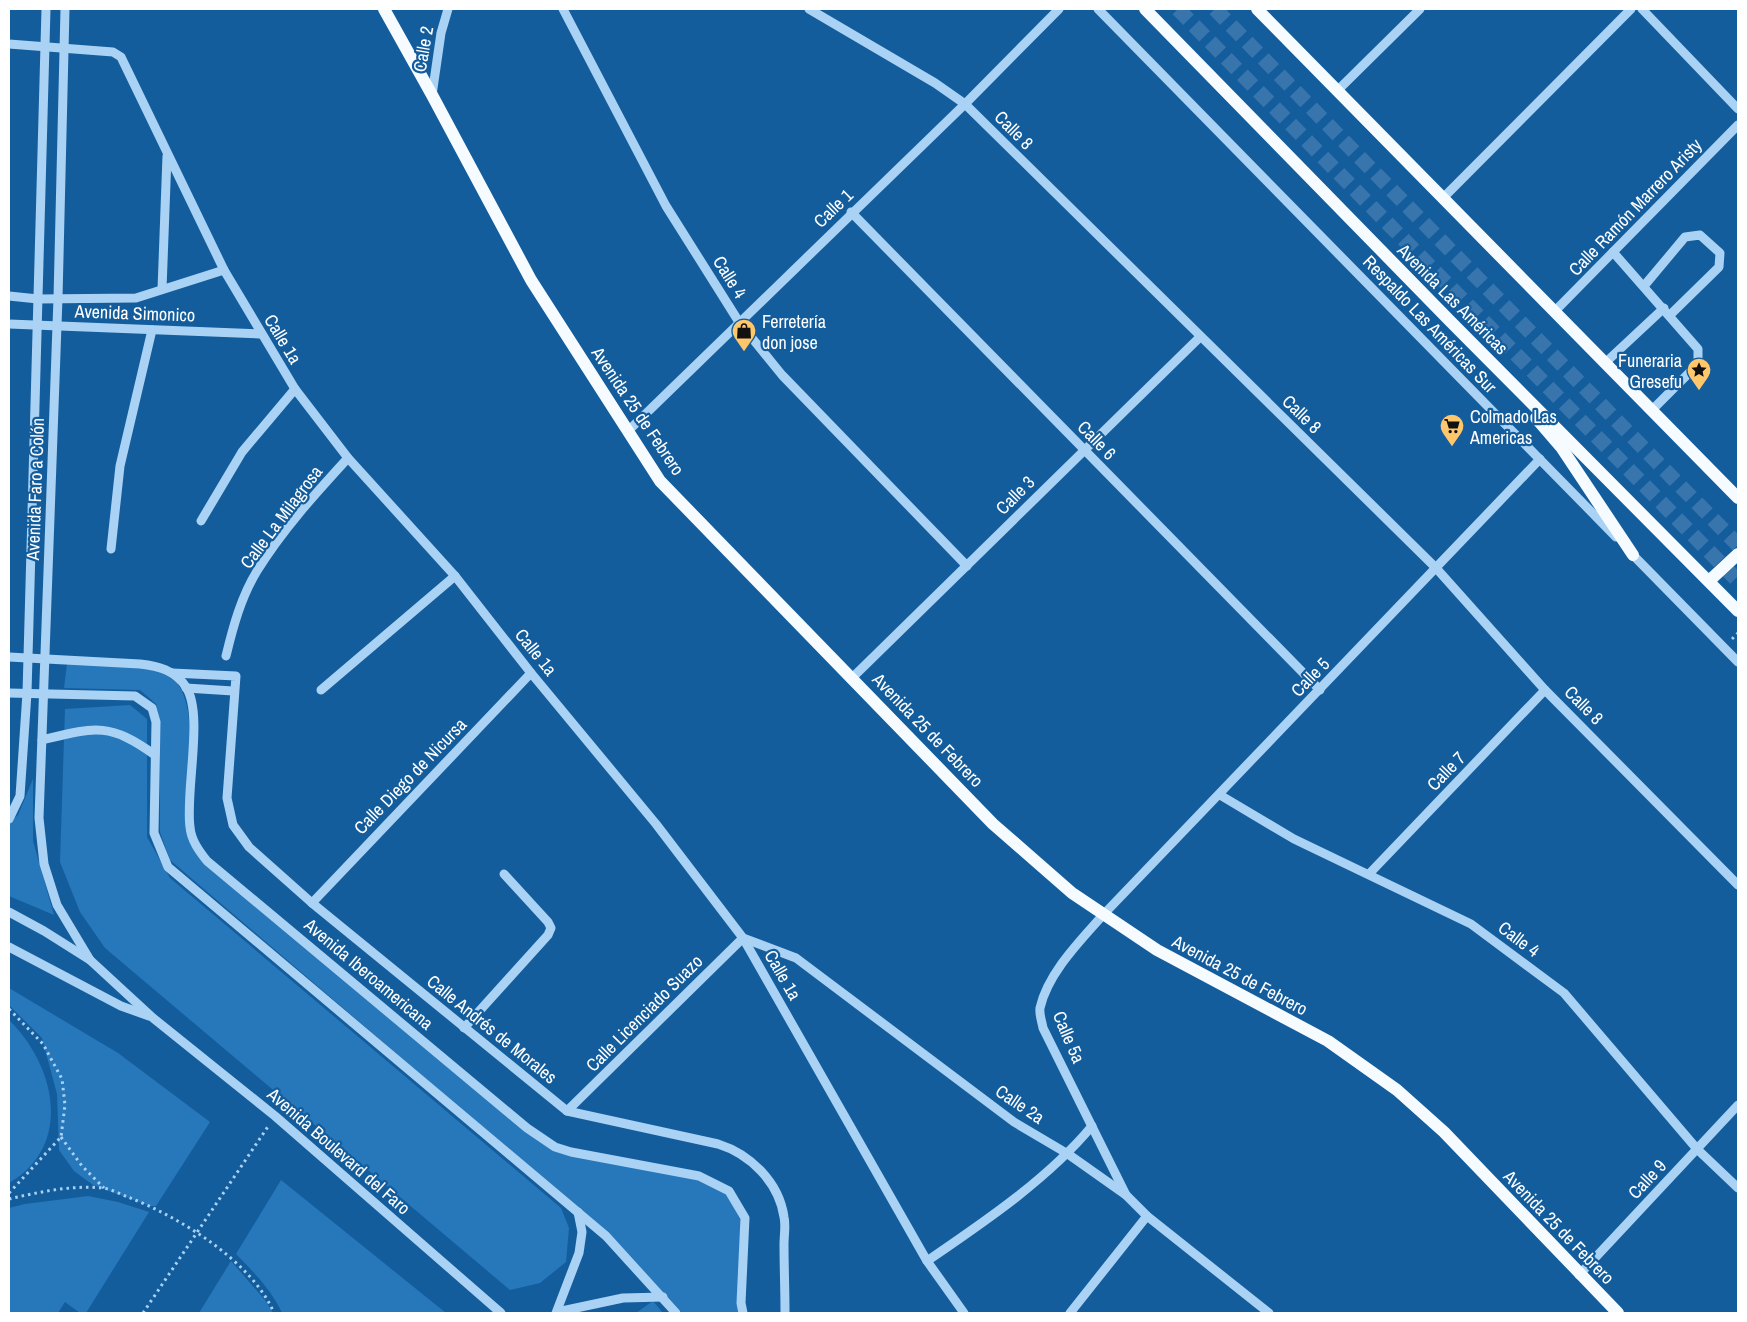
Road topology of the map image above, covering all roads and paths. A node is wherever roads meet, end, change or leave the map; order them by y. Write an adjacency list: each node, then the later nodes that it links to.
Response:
1 (46, 9): 15 (street, Avenida Faro a Colón)
2 (65, 9): 16 (street, Avenida Faro a Colón)
3 (384, 9): 18 (main road, Avenida 25 de Febrero)
4 (448, 9): 18 (street, Calle 2)
5 (563, 9): 35 (street, Calle 4)
6 (809, 9): 19 (street, Calle 8)
7 (1059, 9): 19 (street, Calle 1)
8 (1098, 9): 48 (street, Respaldo Las Américas Sur)
9 (1146, 9): 34 (main road, Avenida Las Américas)
10 (1257, 9): 17 (main road)
11 (1420, 9): 17 (street)
12 (1631, 9): 23 (street)
13 (1642, 9): 20 (street)
14 (9, 44): 15 (street, Calle 1a)
15 (45, 47): 16 (street, Calle 1a); 31 (street, Avenida Faro a Colón)
16 (64, 48): 22 (street, Calle 1a); 30 (street, Avenida Faro a Colón)
17 (1337, 91): 23 (main road)
18 (432, 94): 45 (main road, Avenida 25 de Febrero)
19 (964, 104): 24 (street, Calle 1); 41 (street, Calle 8)
20 (1738, 109)
21 (1738, 125): 25 (street, Calle Ramón Marrero Aristy)
22 (167, 153): 26 (street, Calle 1a); 28 (street)
23 (1444, 197): 32 (main road)
24 (852, 212): 35 (street, Calle 1); 46 (street, Calle 6)
25 (1613, 252): 27 (street); 32 (street, Calle Ramón Marrero Aristy)
26 (224, 270): 28 (street, Avenida Simonico); 40 (street, Calle 1a)
27 (1644, 286): 33 (street); 33 (street)
28 (162, 289): 30 (street, Avenida Simonico)
29 (9, 296): 31 (street, Avenida Simonico)
30 (58, 298): 31 (street, Avenida Simonico); 38 (street, Avenida Faro a Colón)
31 (38, 299): 37 (street, Avenida Faro a Colón)
32 (1555, 311): 42 (main road)
33 (1667, 312): 42 (street); 44 (street)
34 (1450, 321): 53 (main road); 57 (main road, Avenida Las Américas)
35 (739, 322): 45 (street, Calle 1); 54 (street, Calle 4)
36 (9, 324): 37 (street, Avenida Simonico)
37 (36, 324): 38 (street, Avenida Simonico); 61 (street, Avenida Faro a Colón)
38 (57, 326): 39 (street, Avenida Simonico); 62 (street, Avenida Faro a Colón)
39 (152, 330): 40 (street, Avenida Simonico); 51 (street)
40 (260, 334): 43 (street, Calle 1a)
41 (1200, 336): 46 (street, Calle 3); 55 (street, Calle 8)
42 (1605, 363): 44 (main road)
43 (294, 389): 47 (street, Calle 1a); 50 (street)
44 (1652, 410): 49 (main road)
45 (629, 430): 66 (main road, Avenida 25 de Febrero)
46 (1084, 450): 54 (street, Calle 3); 69 (street, Calle 6)
47 (348, 458): 56 (street, Calle 1a); 59 (street, Calle La Milagrosa)
48 (1540, 459): 53 (street, Respaldo Las Américas Sur); 55 (street, Calle 5)
49 (1738, 498)
50 (201, 521)
51 (111, 549)
52 (1738, 554): 57 (main road)
53 (1633, 555): 63 (street, Respaldo Las Américas Sur)
54 (967, 566): 66 (street, Calle 3)
55 (1436, 568): 69 (street, Calle 5); 70 (street, Calle 8)
56 (455, 576): 65 (street, Calle 1a); 68 (street)
57 (1709, 581): 58 (main road, Avenida Las Américas)
58 (1738, 611)
59 (226, 656)
60 (9, 657): 61 (street, Avenida Iberoamericana)
61 (28, 657): 62 (street, Avenida Iberoamericana); 73 (street, Avenida Faro a Colón)
62 (46, 658): 64 (street, Avenida Iberoamericana); 74 (street, Avenida Faro a Colón)
63 (1738, 662)
64 (172, 673): 67 (street, Avenida Iberoamericana); 71 (street, Calle Andrés de Morales)
65 (531, 673): 82 (street, Calle Diego de Nicursa); 85 (street, Calle 1a)
66 (853, 677): 84 (main road, Avenida 25 de Febrero)
67 (186, 688): 71 (street); 114 (street, Avenida Iberoamericana)
68 (321, 690)
69 (1320, 690): 77 (street, Calle 5)
70 (1545, 690): 80 (street, Calle 7); 81 (street, Calle 8)
71 (233, 691): 82 (street, Calle Andrés de Morales)
72 (9, 693): 73 (street)
73 (27, 693): 74 (street); 78 (street, Avenida Faro a Colón)
74 (44, 695): 75 (street, Avenida Faro a Colón); 76 (street)
75 (42, 740): 76 (street); 87 (street, Avenida Faro a Colón)
76 (155, 755): 103 (street)
77 (1220, 795): 80 (street, Calle 4); 84 (street, Calle 5)
78 (9, 819)
79 (504, 874): 90 (street)
80 (1369, 874): 96 (street, Calle 4)
81 (1738, 885)
82 (312, 903): 90 (street, Calle Andrés de Morales)
83 (9, 912): 87 (street, Avenida Boulevard del Faro)
84 (1103, 915): 94 (street, Calle 5a); 107 (main road, Avenida 25 de Febrero)
85 (743, 938): 92 (street, Calle Licenciado Suazo); 97 (street, Calle 2a); 106 (street, Calle 1a)
86 (9, 947): 89 (street, Avenida Boulevard del Faro)
87 (90, 960): 89 (street, Avenida Boulevard del Faro)
88 (9, 1009): 95 (path)
89 (153, 1018): 93 (street, Avenida Boulevard del Faro)
90 (464, 1028): 92 (street, Calle Andrés de Morales)
91 (1738, 1105): 96 (street, Calle 9)
92 (567, 1111): 115 (street, Calle Andrés de Morales)
93 (275, 1116): 105 (path); 111 (street, Avenida Boulevard del Faro)
94 (1092, 1126): 97 (street); 101 (street, Calle 5a)
95 (61, 1137): 98 (path); 100 (path)
96 (1697, 1149): 99 (street, Calle 4); 107 (street, Calle 9)
97 (1068, 1154): 101 (street, Calle 2a); 106 (street)
98 (104, 1188): 102 (path); 105 (path)
99 (1738, 1188)
100 (9, 1193)
101 (1126, 1195): 104 (street, Calle 2a)
102 (9, 1199)
103 (578, 1212): 108 (street); 112 (street)
104 (1147, 1216): 117 (street); 118 (street, Calle 2a)
105 (195, 1232): 109 (path); 110 (path)
106 (927, 1261): 116 (street, Calle 1a)
107 (1579, 1275): 119 (main road, Avenida 25 de Febrero)
108 (663, 1297): 112 (street); 113 (street)
109 (142, 1313)
110 (274, 1313)
111 (501, 1313)
112 (556, 1313)
113 (676, 1313)
114 (743, 1313)
115 (785, 1313)
116 (964, 1313)
117 (1070, 1313)
118 (1269, 1313)
119 (1618, 1313)

